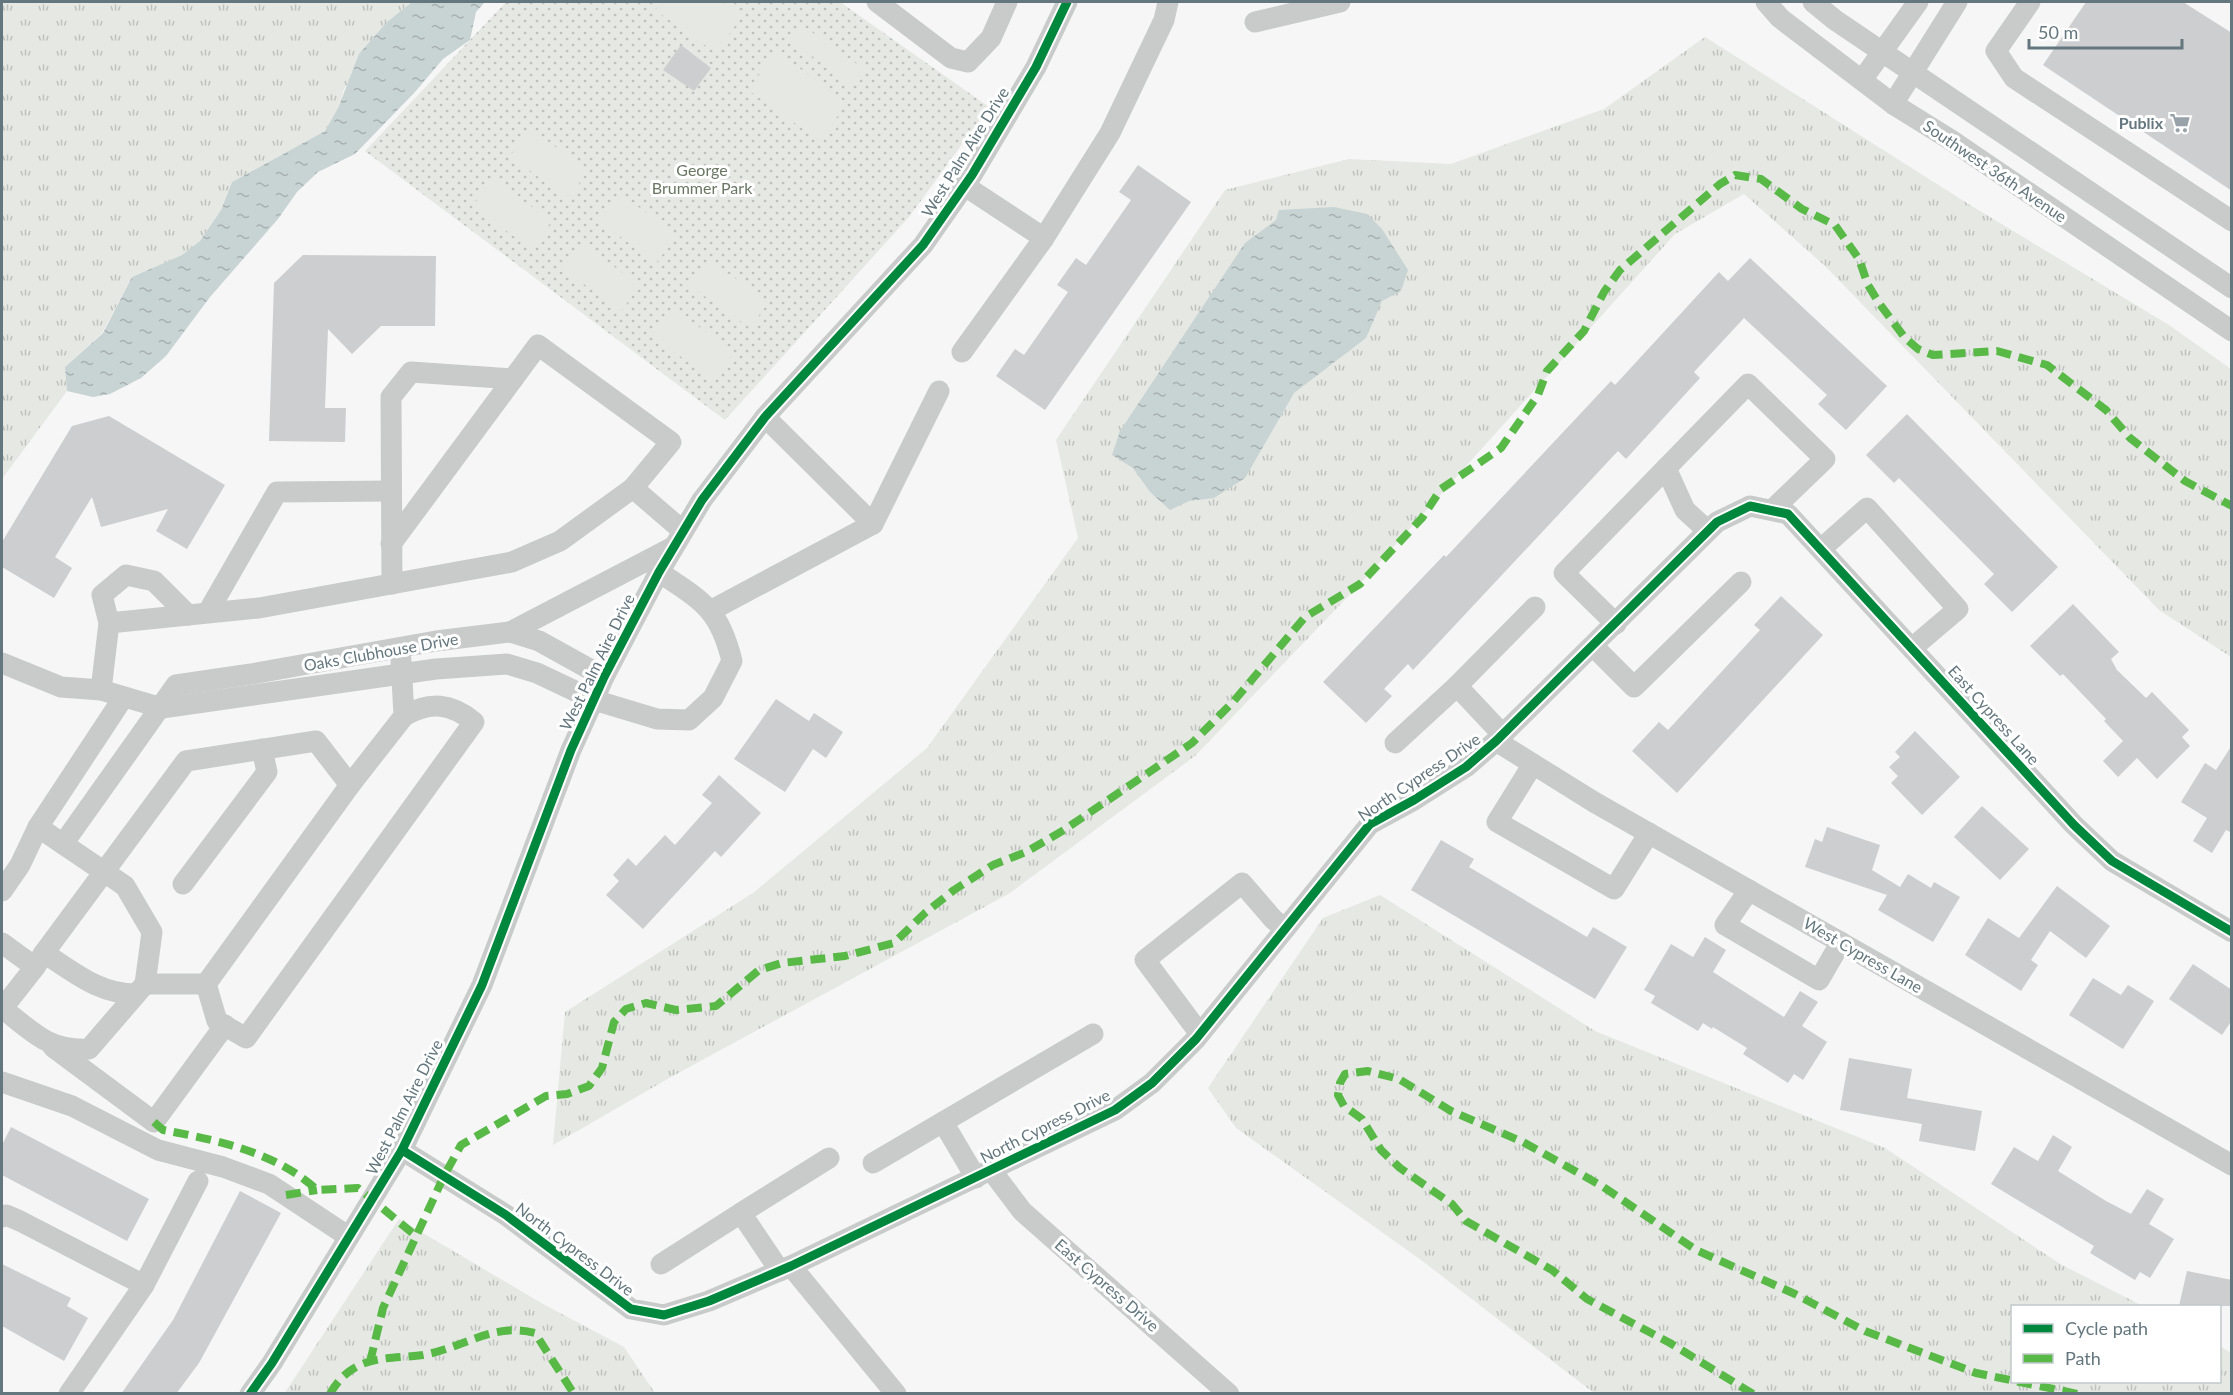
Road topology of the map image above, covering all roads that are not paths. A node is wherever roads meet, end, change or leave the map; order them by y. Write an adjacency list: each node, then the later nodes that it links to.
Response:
1 (877, 2): 2 (street)
2 (1007, 2)
3 (1067, 2): 17 (street, West Palm Aire Drive)
4 (1168, 2): 19 (street)
5 (1340, 2): 11 (street)
6 (1766, 2): 15 (street, Southwest 36th Avenue)
7 (1813, 2): 13 (street)
8 (1918, 2): 13 (street)
9 (1957, 2): 14 (street)
10 (2030, 2): 18 (street)
11 (1296, 7): 12 (street)
12 (1255, 22)
13 (1882, 51): 14 (street); 15 (street)
14 (1915, 73): 16 (street); 20 (street)
15 (1862, 80): 16 (street, Southwest 36th Avenue)
16 (1893, 104): 21 (street, Southwest 36th Avenue)
17 (965, 186): 19 (street); 25 (street, West Palm Aire Drive)
18 (2232, 221)
19 (1044, 238): 22 (street)
20 (2232, 288)
21 (2232, 331)
22 (962, 352)
23 (513, 380): 27 (street); 28 (street); 34 (street)
24 (939, 391): 31 (street)
25 (765, 417): 31 (street); 33 (street, West Palm Aire Drive)
26 (1666, 468): 30 (street); 32 (street); 43 (street)
27 (633, 488): 33 (street); 38 (street)
28 (391, 491): 34 (street); 41 (street)
29 (1750, 506): 30 (street, East Cypress Lane); 32 (street, North Cypress Drive)
30 (1772, 510): 35 (street, East Cypress Lane)
31 (873, 524): 40 (street)
32 (1708, 531): 43 (street, North Cypress Drive)
33 (679, 539): 36 (street, West Palm Aire Drive); 44 (street)
34 (391, 544): 38 (street)
35 (1821, 549): 47 (street, East Cypress Lane); 47 (street)
36 (659, 572): 40 (street, Oaks Clubhouse Drive); 50 (street, West Palm Aire Drive)
37 (1741, 582): 45 (street)
38 (392, 584): 41 (street)
39 (1535, 607): 51 (street)
40 (710, 611): 54 (street, Oaks Clubhouse Drive)
41 (198, 613): 42 (street); 42 (street)
42 (109, 623): 52 (street)
43 (1616, 624): 45 (street, North Cypress Drive)
44 (510, 632): 46 (street, Oaks Clubhouse Drive); 50 (street, Oaks Clubhouse Drive)
45 (1593, 646): 57 (street, North Cypress Drive)
46 (400, 648): 49 (street); 55 (street, Oaks Clubhouse Drive)
47 (1912, 648): 70 (street, East Cypress Lane)
48 (4, 669): 52 (street, Oaks Clubhouse Drive)
49 (401, 674): 54 (street, Oaks Clubhouse Drive); 55 (street, Oaks Clubhouse Drive); 56 (street)
50 (604, 676): 54 (street, West Palm Aire Drive)
51 (1457, 686): 57 (street, West Cypress Lane); 58 (street)
52 (101, 690): 53 (street, Oaks Clubhouse Drive)
53 (123, 698): 55 (street, Oaks Clubhouse Drive); 62 (street)
54 (594, 700): 83 (street, West Palm Aire Drive)
55 (162, 708): 64 (street)
56 (404, 716): 61 (street); 77 (street)
57 (1500, 738): 60 (street, West Cypress Lane); 69 (street, North Cypress Drive)
58 (1395, 743)
59 (262, 749): 61 (street); 65 (street); 66 (street)
60 (1533, 764): 63 (street, West Cypress Lane); 63 (street)
61 (350, 785): 74 (street)
62 (38, 827): 64 (street); 68 (street)
63 (1649, 833): 67 (street, West Cypress Lane)
64 (63, 844): 65 (street)
65 (106, 873): 73 (street); 75 (street)
66 (183, 884)
67 (1749, 890): 71 (street, West Cypress Lane); 71 (street)
68 (2, 891)
69 (1285, 929): 79 (street, North Cypress Drive); 79 (street)
70 (2232, 932)
71 (1841, 942): 86 (street, West Cypress Lane)
72 (2, 943): 73 (street)
73 (40, 960): 75 (street); 76 (street)
74 (206, 984): 75 (street); 77 (street)
75 (141, 989): 80 (street)
76 (2, 1008): 80 (street)
77 (225, 1026): 80 (street)
78 (1093, 1034): 82 (street)
79 (1200, 1034): 87 (street, North Cypress Drive)
80 (48, 1043)
81 (2, 1082): 91 (street)
82 (943, 1122): 85 (street); 87 (street, East Cypress Drive)
83 (402, 1150): 91 (street, West Palm Aire Drive); 93 (street, North Cypress Drive)
84 (829, 1158): 89 (street)
85 (873, 1163)
86 (2232, 1165)
87 (984, 1174): 93 (street, North Cypress Drive); 98 (street, East Cypress Drive)
88 (198, 1181): 94 (street)
89 (741, 1213): 92 (street); 93 (street)
90 (2, 1217): 94 (street)
91 (349, 1237): 96 (street, West Palm Aire Drive)
92 (661, 1264)
93 (786, 1269): 97 (street)
94 (144, 1285): 95 (street)
95 (69, 1394)
96 (250, 1394)
97 (896, 1394)
98 (1229, 1394)

